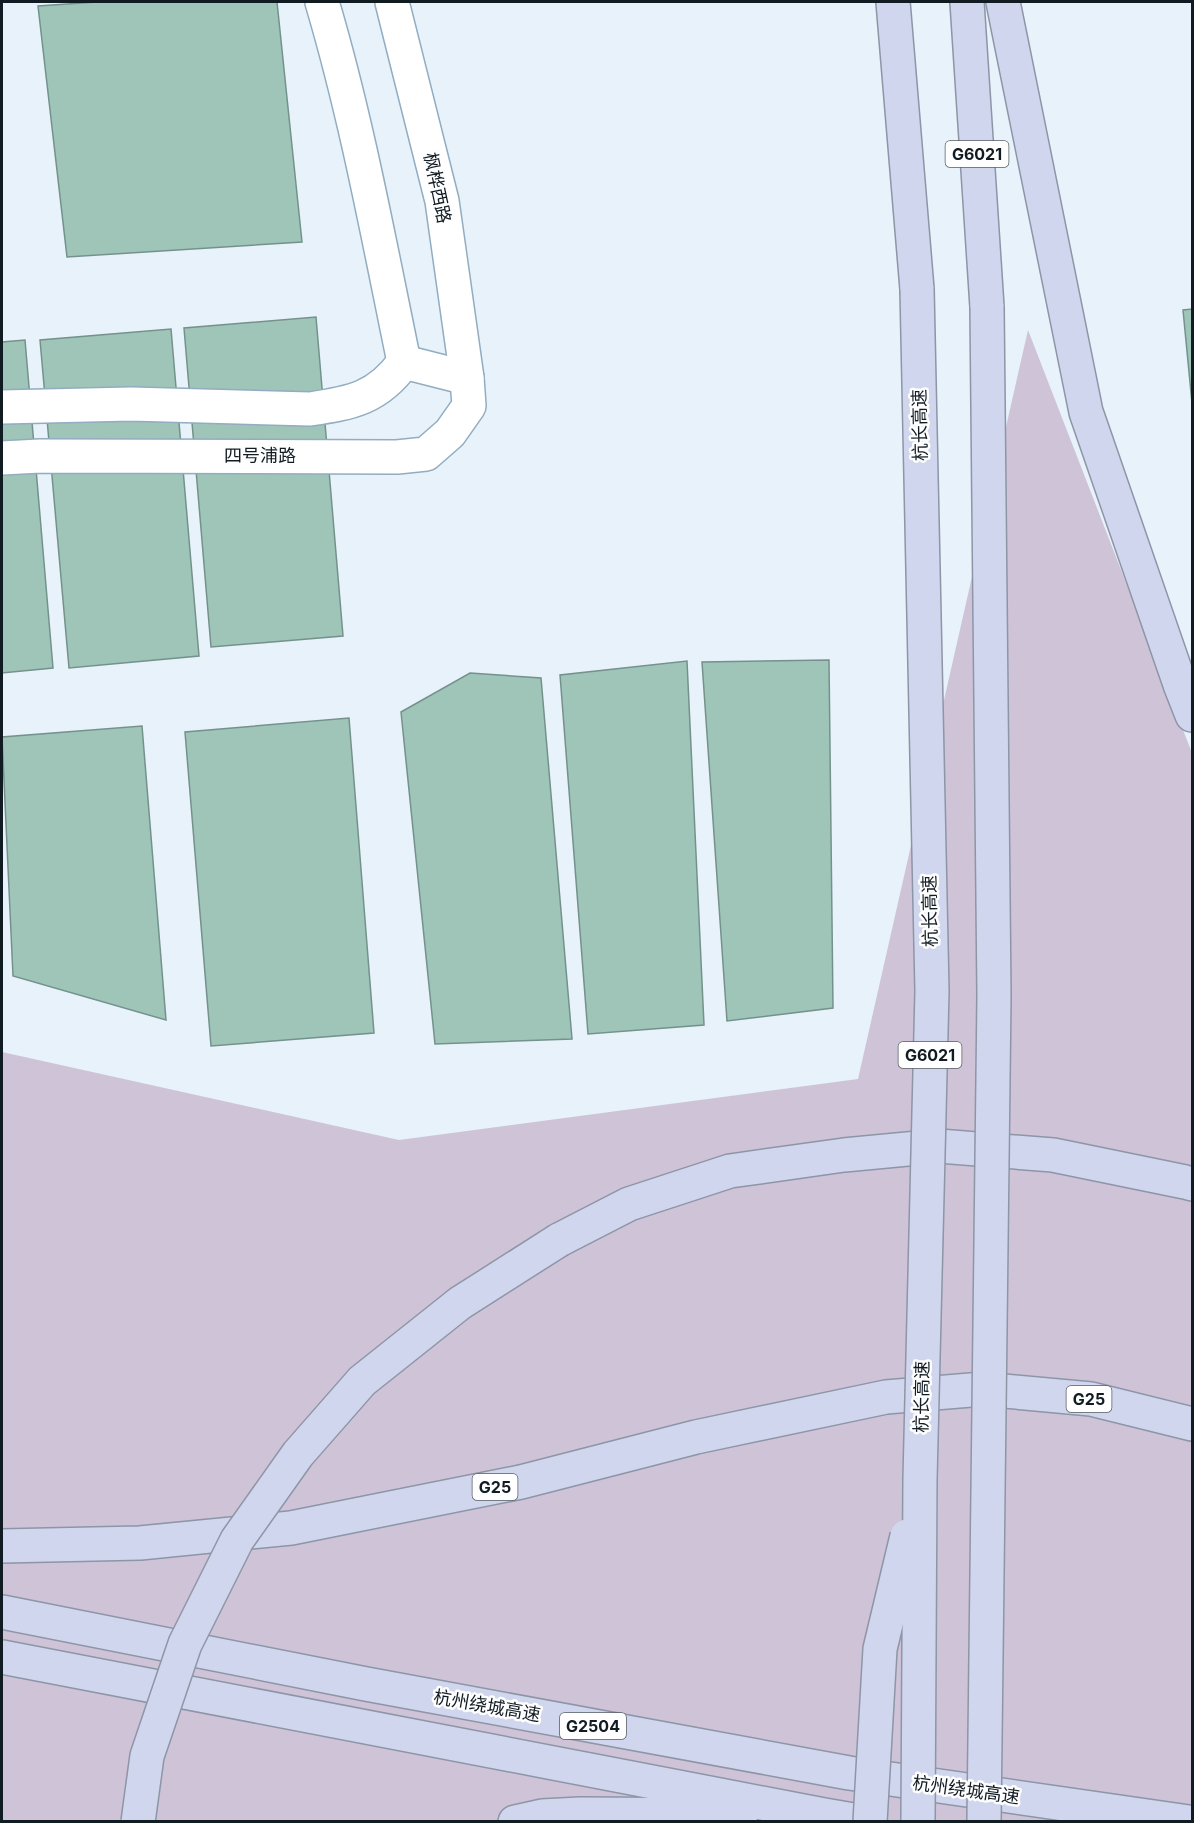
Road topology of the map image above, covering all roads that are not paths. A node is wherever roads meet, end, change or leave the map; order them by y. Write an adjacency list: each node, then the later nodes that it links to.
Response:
1 (322, 2): 6 (main road)
2 (392, 2): 7 (main road, 枫桦西路)
3 (893, 2): 13 (highway, 杭长高速 / G6021, bridge)
4 (967, 2): 23 (highway, G6021, bridge)
5 (1003, 2): 10 (highway)
6 (404, 362): 7 (main road); 8 (main road)
7 (467, 378): 9 (main road, 四号浦路)
8 (2, 407)
9 (2, 458)
10 (1187, 701)
11 (1192, 1184): 18 (highway, bridge)
12 (1192, 1424): 14 (highway, G25)
13 (920, 1479): 21 (highway, bridge); 22 (highway, 杭长高速 / G6021, bridge)
14 (2, 1546)
15 (2, 1612): 24 (highway, 杭州绕城高速 / G2504)
16 (2, 1657): 17 (highway, G2504)
17 (824, 1815): 19 (highway); 20 (highway, G2504)
18 (138, 1821)
19 (515, 1821)
20 (864, 1821)
21 (870, 1821)
22 (918, 1821)
23 (984, 1821)
24 (1189, 1821)

